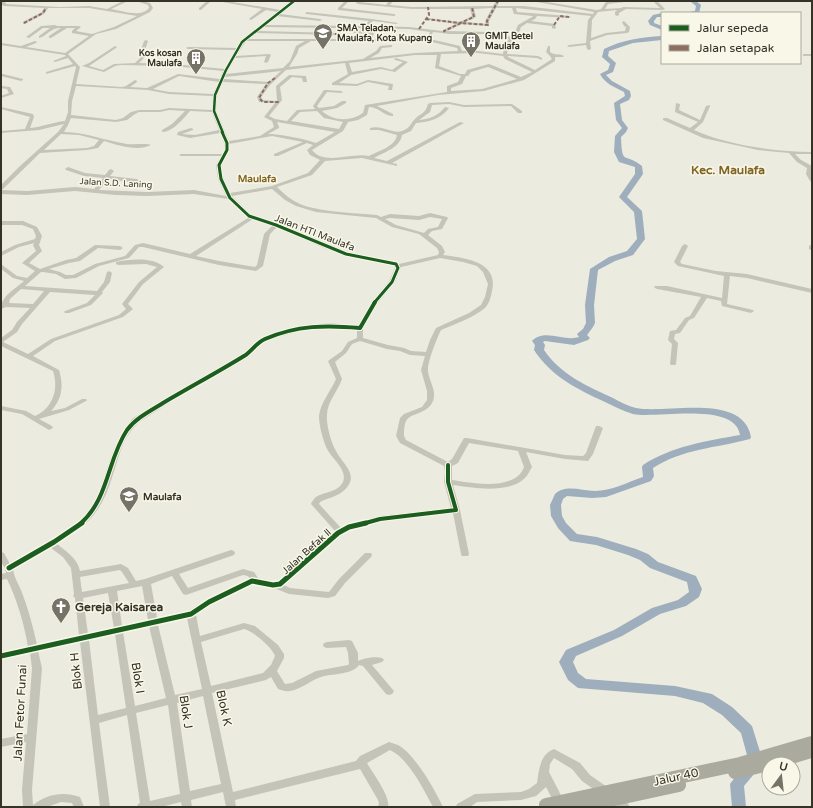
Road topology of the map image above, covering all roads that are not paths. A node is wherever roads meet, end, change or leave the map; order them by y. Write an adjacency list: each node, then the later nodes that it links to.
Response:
1 (126, 1): 35 (street)
2 (138, 1): 44 (street)
3 (209, 1): 33 (street)
4 (218, 1): 34 (street)
5 (294, 1): 39 (street)
6 (347, 1): 45 (street)
7 (359, 1): 20 (street)
8 (391, 1): 20 (street)
9 (466, 1): 23 (street)
10 (498, 1): 25 (street)
11 (532, 1): 18 (street); 27 (street)
12 (563, 1): 18 (street)
13 (599, 1): 19 (street)
14 (630, 1): 19 (street)
15 (656, 1): 32 (street)
16 (95, 2): 29 (street)
17 (3, 4): 28 (street)
18 (558, 4): 36 (street); 38 (street)
19 (605, 4): 37 (street)
20 (387, 6): 21 (street)
21 (392, 7): 30 (street); 45 (street)
22 (428, 7): 23 (street); 30 (street); 55 (street)
23 (464, 7): 24 (street)
24 (472, 7): 25 (street); 62 (street)
25 (496, 7): 26 (street); 62 (street)
26 (514, 7): 27 (street); 41 (street)
27 (524, 7): 31 (street)
28 (46, 8): 29 (street); 61 (street)
29 (98, 8): 35 (street)
30 (412, 8): 42 (street)
31 (531, 8): 36 (street); 43 (street)
32 (623, 8): 37 (street); 48 (street)
33 (200, 9)
34 (265, 9): 39 (street); 54 (street)
35 (107, 10): 44 (street)
36 (550, 10): 47 (street); 51 (street)
37 (602, 10): 38 (street)
38 (598, 11): 51 (street)
39 (280, 13): 56 (street); 66 (street)
40 (307, 13): 57 (street)
41 (515, 13): 43 (street); 53 (street)
42 (410, 14)
43 (534, 14): 47 (street); 59 (street)
44 (141, 15): 75 (street)
45 (387, 15): 46 (street)
46 (394, 15)
47 (546, 15): 50 (street)
48 (617, 15)
49 (445, 16): 58 (street)
50 (560, 16): 52 (street); 59 (street)
51 (594, 16): 87 (street)
52 (569, 17)
53 (512, 18)
54 (251, 19)
55 (426, 19): 58 (street); 70 (street)
56 (320, 20)
57 (372, 20): 63 (street); 69 (street)
58 (441, 20): 62 (street)
59 (527, 22): 80 (street)
60 (624, 22): 87 (street)
61 (24, 23)
62 (461, 23): 73 (street)
63 (396, 24)
64 (55, 26): 65 (street); 77 (street); 78 (street)
65 (66, 26): 75 (street); 79 (street)
66 (264, 26): 67 (street); 72 (street)
67 (292, 27): 68 (street); 74 (street)
68 (342, 28): 69 (street); 76 (street)
69 (365, 28): 70 (street)
70 (419, 29): 71 (street)
71 (432, 31): 73 (street); 84 (street)
72 (254, 32): 74 (street); 82 (street)
73 (444, 32): 80 (street)
74 (286, 33): 76 (street); 83 (street)
75 (93, 34): 106 (street)
76 (336, 36): 76 (street); 81 (street); 84 (street)
77 (28, 37)
78 (40, 37)
79 (50, 37)
80 (511, 38): 103 (street)
81 (311, 39): 83 (street); 119 (street)
82 (245, 40): 83 (street); 98 (street)
83 (282, 40)
84 (428, 40): 94 (street)
85 (146, 41): 116 (street)
86 (35, 42): 92 (street)
87 (588, 42): 91 (street); 99 (street)
88 (1, 44): 89 (street)
89 (10, 46): 92 (street); 97 (street)
90 (391, 46): 113 (street)
91 (569, 46)
92 (22, 47): 106 (street)
93 (115, 47): 118 (street)
94 (459, 47): 100 (street); 101 (street)
95 (549, 47): 107 (street)
96 (188, 48): 98 (street)
97 (1, 49)
98 (239, 49): 109 (street)
99 (589, 50)
100 (478, 52): 101 (street); 103 (street)
101 (460, 53): 102 (street)
102 (439, 54): 110 (street); 125 (street)
103 (505, 55): 111 (street); 121 (street)
104 (804, 55): 105 (street)
105 (812, 55)
106 (67, 56): 112 (street); 117 (street)
107 (553, 56): 108 (street); 121 (street)
108 (562, 56)
109 (234, 57): 114 (street); 122 (street)
110 (390, 58): 113 (street); 123 (street)
111 (541, 59)
112 (55, 61)
113 (362, 61): 115 (street)
114 (266, 62)
115 (347, 63): 119 (street); 123 (street)
116 (136, 64): 118 (street); 122 (street)
117 (76, 66): 118 (street); 120 (street); 134 (street)
118 (84, 66)
119 (287, 68): 122 (street); 126 (street)
120 (48, 72)
121 (535, 72): 128 (street)
122 (224, 74): 132 (street); 138 (street); 142 (street)
123 (350, 74): 133 (street)
124 (3, 75): 129 (street)
125 (464, 75): 128 (street); 141 (street)
126 (275, 78): 127 (street); 132 (street)
127 (286, 79): 130 (street); 144 (street)
128 (522, 79): 141 (street)
129 (21, 80)
130 (305, 80)
131 (135, 81): 136 (street)
132 (268, 83): 144 (street)
133 (335, 84): 137 (street); 139 (street)
134 (74, 85): 136 (street); 156 (street)
135 (1, 87): 143 (street)
136 (125, 88): 138 (street)
137 (390, 88)
138 (148, 89): 142 (street)
139 (326, 91): 140 (street); 152 (street)
140 (341, 92)
141 (449, 93): 147 (street)
142 (215, 94): 153 (street)
143 (1, 97)
144 (279, 102): 158 (street)
145 (344, 102): 152 (street)
146 (678, 104): 163 (street)
147 (373, 105): 155 (street); 159 (street)
148 (708, 106): 163 (street)
149 (1, 108): 166 (street)
150 (447, 108): 162 (street)
151 (189, 110): 153 (street); 156 (street); 170 (street)
152 (318, 110): 159 (street); 161 (street)
153 (214, 111): 167 (street)
154 (520, 112): 162 (street)
155 (392, 115)
156 (68, 116): 160 (street)
157 (665, 119): 169 (street)
158 (274, 120): 161 (street); 175 (street)
159 (346, 121): 171 (street)
160 (66, 122): 166 (street); 173 (street)
161 (288, 122): 171 (street)
162 (415, 122): 174 (street)
163 (701, 122): 169 (street)
164 (462, 123): 189 (street)
165 (191, 129): 167 (street)
166 (27, 130): 172 (street)
167 (222, 130): 178 (street)
168 (372, 130): 174 (street)
169 (691, 130): 182 (street)
170 (164, 131)
171 (339, 131): 180 (street)
172 (1, 132)
173 (60, 133): 176 (street); 181 (street)
174 (400, 134): 187 (street)
175 (262, 136): 177 (street); 178 (street)
176 (102, 140): 179 (street); 181 (street)
177 (308, 142): 180 (street); 186 (street)
178 (228, 143): 185 (street, Jalan HTI Maulafa)
179 (149, 145)
180 (316, 145): 188 (street)
181 (40, 152): 197 (street)
182 (792, 153): 183 (street); 194 (street)
183 (812, 154)
184 (181, 155): 185 (street)
185 (224, 155): 200 (street, Jalan HTI Maulafa)
186 (276, 155)
187 (370, 158): 188 (street); 189 (street)
188 (324, 160): 196 (street, Jalan S.D. Laning)
189 (387, 162): 190 (street)
190 (395, 165)
191 (68, 169): 193 (street)
192 (111, 171): 193 (street)
193 (106, 176): 195 (street); 198 (street)
194 (812, 180)
195 (137, 181)
196 (273, 187): 200 (street, Jalan S.D. Laning); 202 (street)
197 (1, 188)
198 (95, 191): 199 (street, Jalan S.D. Laning); 200 (street, Jalan S.D. Laning)
199 (1, 192)
200 (229, 196): 201 (street, Jalan HTI Maulafa)
201 (253, 217): 204 (street, Jalan HTI Maulafa); 210 (street)
202 (382, 218): 205 (street); 205 (street)
203 (1, 222): 206 (street)
204 (276, 225): 210 (street); 214 (street, Jalan HTI Maulafa)
205 (425, 235): 211 (street)
206 (38, 240): 209 (street); 215 (street)
207 (685, 246): 217 (street)
208 (120, 248): 215 (street)
209 (1, 254)
210 (192, 256): 212 (street)
211 (440, 256): 214 (street); 233 (street)
212 (103, 263): 215 (street); 234 (street)
213 (1, 266): 218 (street)
214 (398, 266): 230 (street)
215 (41, 270): 218 (street)
216 (109, 273): 223 (street)
217 (727, 274): 222 (street); 225 (street)
218 (28, 280): 219 (street)
219 (20, 287): 221 (street); 226 (street)
220 (657, 287): 224 (street)
221 (48, 290): 223 (street); 227 (street)
222 (812, 291)
223 (99, 292): 229 (street)
224 (705, 296): 225 (street); 235 (street)
225 (724, 300): 228 (street)
226 (3, 306): 227 (street)
227 (35, 306): 232 (street)
228 (751, 311)
229 (67, 312)
230 (360, 328): 231 (street); 247 (street)
231 (360, 339): 233 (street); 246 (street)
232 (1, 342): 234 (street)
233 (429, 354): 243 (street)
234 (29, 356): 238 (street)
235 (673, 364)
236 (84, 400): 238 (street)
237 (1, 408): 239 (street)
238 (43, 415): 239 (street)
239 (34, 418): 240 (street)
240 (49, 428)
241 (599, 428): 242 (street)
242 (521, 450): 243 (street); 244 (street)
243 (448, 464): 244 (street)
244 (448, 482): 245 (street)
245 (456, 510): 246 (street, Jalan Befak ll); 249 (street)
246 (340, 531): 258 (street, Jalan Befak ll)
247 (50, 543): 253 (street); 254 (street, Blok H)
248 (230, 553): 252 (street)
249 (465, 554)
250 (1, 555): 253 (street, Jalan Fetor Funai)
251 (368, 555): 258 (street)
252 (174, 572): 255 (street); 256 (street)
253 (7, 573): 267 (street, Jalan Fetor Funai)
254 (76, 576): 257 (street); 260 (street, Blok H)
255 (255, 580): 258 (street); 261 (street)
256 (146, 582): 257 (street); 262 (street, Blok J)
257 (134, 584): 259 (street)
258 (275, 586)
259 (112, 589): 260 (street); 263 (street, Blok I)
260 (77, 596): 264 (street, Blok H)
261 (191, 614): 262 (street); 265 (street, Blok K)
262 (154, 623): 263 (street); 275 (street, Blok J)
263 (119, 630): 264 (street); 276 (street, Blok I)
264 (84, 638): 267 (street); 277 (street, Blok H)
265 (197, 640): 272 (street); 274 (street, Blok K)
266 (327, 645): 271 (street)
267 (34, 650): 268 (street); 278 (street, Jalan Fetor Funai)
268 (1, 656)
269 (379, 660): 270 (street)
270 (365, 662): 271 (street); 273 (street)
271 (354, 664): 272 (street)
272 (272, 671): 274 (street)
273 (389, 691)
274 (207, 692): 275 (street); 284 (street, Blok K)
275 (172, 701): 276 (street); 285 (street, Blok J)
276 (131, 711): 277 (street); 291 (street, Blok I)
277 (94, 720): 290 (street, Blok H)
278 (32, 737): 279 (street); 287 (street, Jalan Fetor Funai)
279 (1, 743)
280 (812, 743): 286 (highway, Jalur 40, bridge)
281 (812, 752): 296 (highway, bridge)
282 (362, 764): 284 (street); 292 (street); 293 (street)
283 (545, 775): 294 (street); 295 (street); 297 (street)
284 (229, 797): 285 (street)
285 (186, 802): 291 (street)
286 (542, 806)
287 (28, 807)
288 (38, 807): 289 (street)
289 (79, 807)
290 (105, 807)
291 (145, 807)
292 (383, 807)
293 (438, 807)
294 (460, 807)
295 (563, 807)
296 (577, 807)
297 (625, 807)

